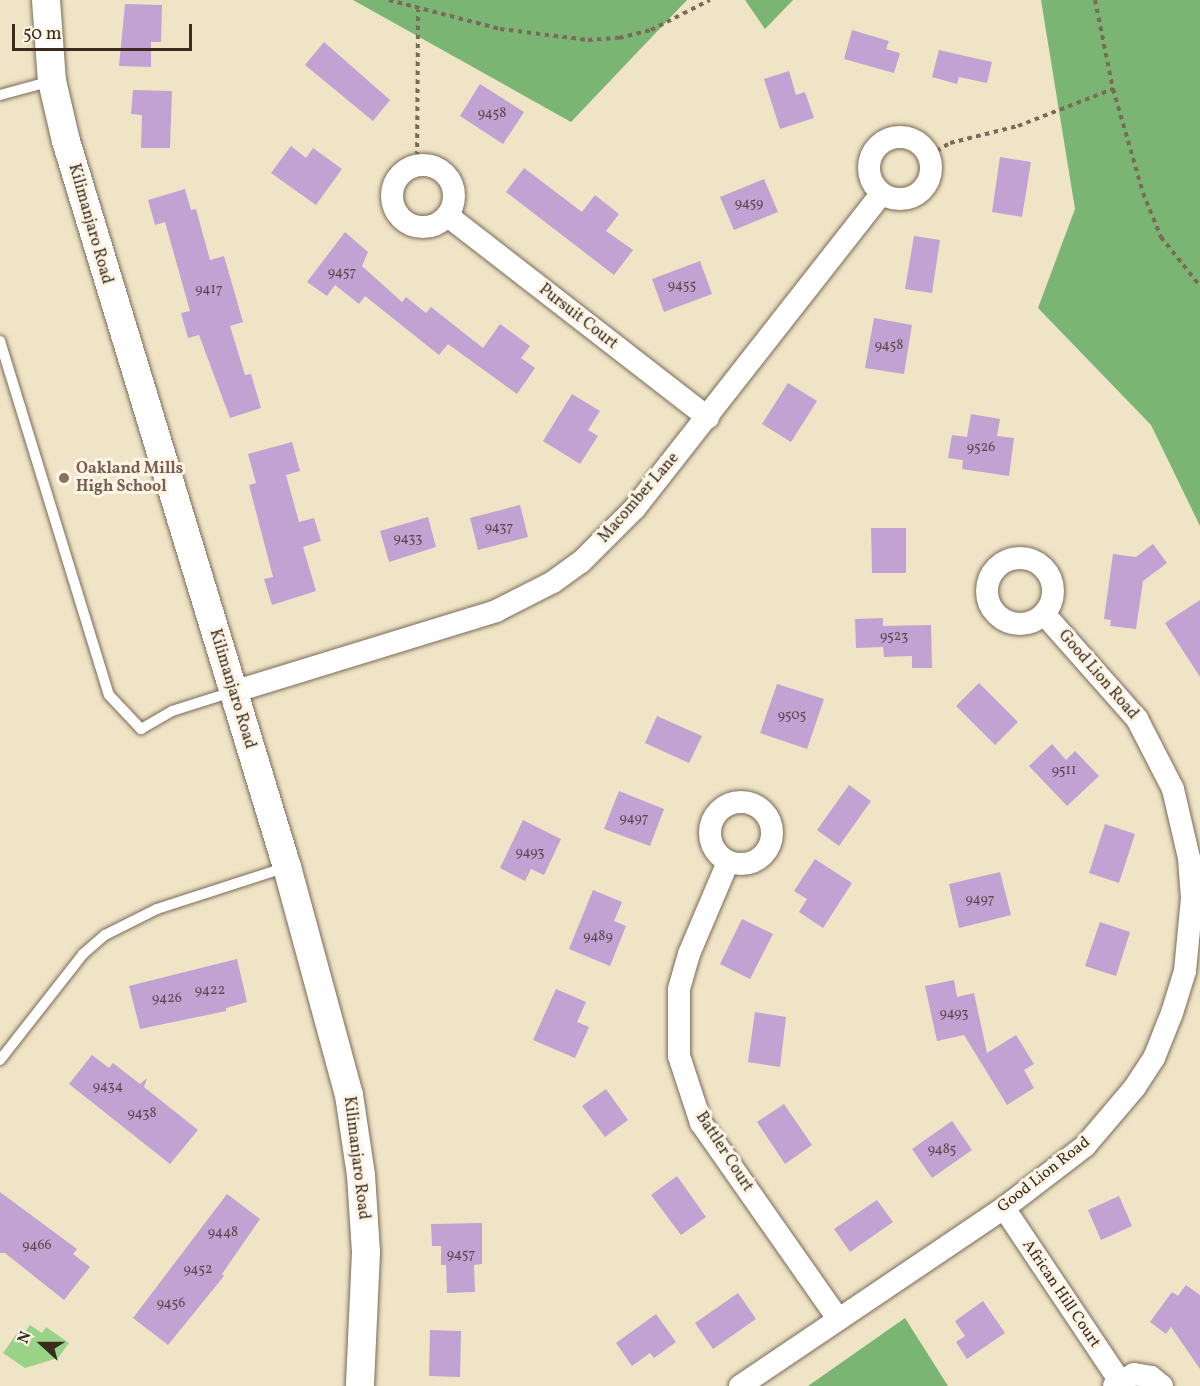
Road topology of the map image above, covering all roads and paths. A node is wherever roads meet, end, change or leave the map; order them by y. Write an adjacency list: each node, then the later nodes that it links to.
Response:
1 (46, 0): 6 (street, Kilimanjaro Road)
2 (389, 0): 5 (path)
3 (710, 0): 5 (path)
4 (1095, 0): 7 (path)
5 (418, 10): 10 (path)
6 (52, 81): 8 (lane); 17 (street, Kilimanjaro Road)
7 (1113, 89): 9 (path); 13 (path)
8 (0, 94)
9 (929, 156): 11 (street); 11 (street)
10 (417, 165): 12 (street); 12 (street)
11 (881, 194): 15 (street, Macomber Lane)
12 (448, 216): 15 (street, Pursuit Court)
13 (1200, 286)
14 (0, 341): 17 (lane)
15 (708, 418): 17 (street, Macomber Lane)
16 (1044, 614): 21 (street, Good Lion Road)
17 (232, 692): 19 (street, Kilimanjaro Road)
18 (728, 862): 22 (street, Battler Court)
19 (288, 867): 20 (lane); 24 (street, Kilimanjaro Road)
20 (0, 1060)
21 (1004, 1208): 22 (street, Good Lion Road); 23 (street, African Hill Court)
22 (838, 1319): 25 (street, Good Lion Road)
23 (1116, 1383): 26 (street, African Hill Court)
24 (360, 1386)
25 (740, 1386)
26 (1162, 1386)

